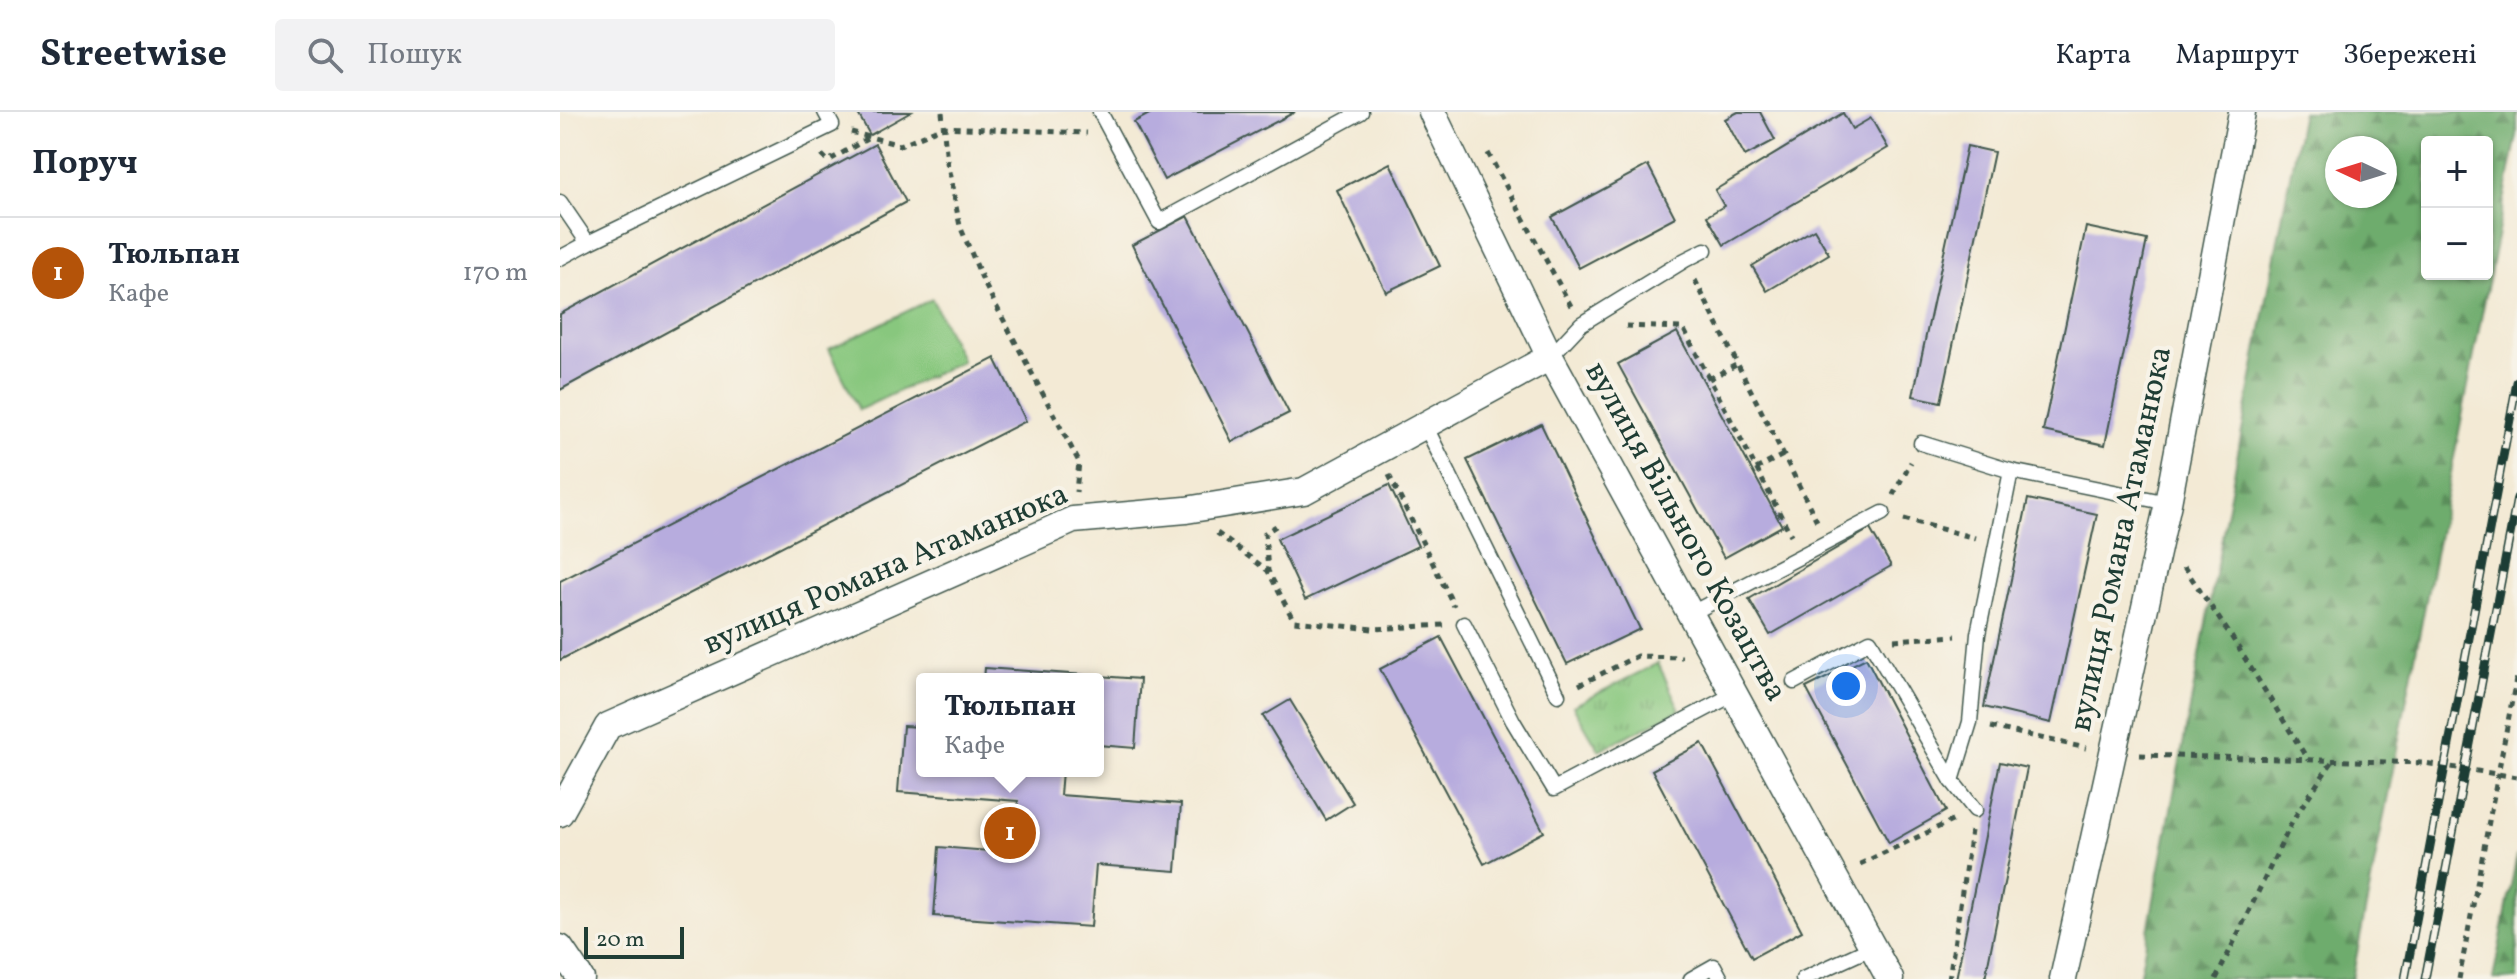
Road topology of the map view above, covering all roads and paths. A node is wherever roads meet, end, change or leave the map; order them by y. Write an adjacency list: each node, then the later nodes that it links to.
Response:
1 (825, 112): 12 (lane)
2 (942, 112): 7 (path)
3 (1100, 112): 8 (lane)
4 (1361, 112): 8 (lane)
5 (1432, 112): 17 (street, вулиця Вільного Козацтва)
6 (2242, 112): 27 (street, вулиця Романа Атаманюка)
7 (943, 127): 8 (path); 9 (path); 30 (path)
8 (1112, 134)
9 (868, 139)
10 (1487, 152): 16 (path)
11 (560, 202): 12 (lane)
12 (588, 243): 14 (lane)
13 (1705, 250): 15 (lane)
14 (560, 258)
15 (1685, 260): 16 (lane); 18 (path)
16 (1581, 324): 17 (lane); 19 (path)
17 (1550, 357): 20 (street, вулиця Романа Атаманюка); 36 (street, вулиця Вільного Козацтва)
18 (1738, 364): 19 (path); 23 (path)
19 (1709, 379): 24 (path)
20 (1425, 425): 22 (street, вулиця Романа Атаманюка); 45 (lane)
21 (1921, 443): 25 (lane); 29 (path)
22 (1377, 452): 26 (street, вулиця Романа Атаманюка); 37 (path)
23 (1783, 455): 24 (path); 33 (path)
24 (1756, 469): 31 (path)
25 (2011, 471): 27 (lane); 34 (lane)
26 (1304, 491): 28 (street, вулиця Романа Атаманюка); 35 (path)
27 (2168, 503): 32 (street, вулиця Романа Атаманюка)
28 (1186, 510): 30 (street, вулиця Романа Атаманюка); 35 (path)
29 (1883, 513): 33 (lane); 34 (path)
30 (1073, 520): 54 (street, вулиця Романа Атаманюка)
31 (1787, 526)
32 (2161, 534): 47 (street, вулиця Романа Атаманюка); 48 (path)
33 (1828, 543): 36 (lane)
34 (1997, 544): 38 (lane)
35 (1268, 571): 37 (path)
36 (1690, 614): 41 (street, вулиця Вільного Козацтва)
37 (1464, 624): 44 (lane)
38 (1978, 634): 39 (path); 46 (lane)
39 (1870, 641): 43 (lane); 52 (lane)
40 (1637, 656): 41 (path)
41 (1715, 658): 44 (street, вулиця Вільного Козацтва)
42 (2517, 674): 50 (path)
43 (1794, 682)
44 (1734, 694): 55 (street, вулиця Вільного Козацтва)
45 (1558, 695)
46 (1970, 722): 47 (path); 52 (lane)
47 (2112, 754): 48 (path); 64 (street, вулиця Романа Атаманюка)
48 (2308, 760): 49 (path)
49 (2332, 761): 50 (path); 65 (path)
50 (2498, 774): 51 (path); 66 (path)
51 (2517, 777)
52 (1952, 781): 53 (lane)
53 (1975, 810): 55 (path); 63 (path)
54 (560, 813)
55 (1834, 876): 56 (street, вулиця Вільного Козацтва)
56 (1873, 947): 61 (lane); 62 (street, вулиця Вільного Козацтва)
57 (560, 948): 58 (street)
58 (581, 979)
59 (1691, 979): 60 (lane)
60 (1721, 979)
61 (1803, 979)
62 (1890, 979)
63 (1949, 979)
64 (2063, 979)
65 (2216, 979)
66 (2459, 979)

